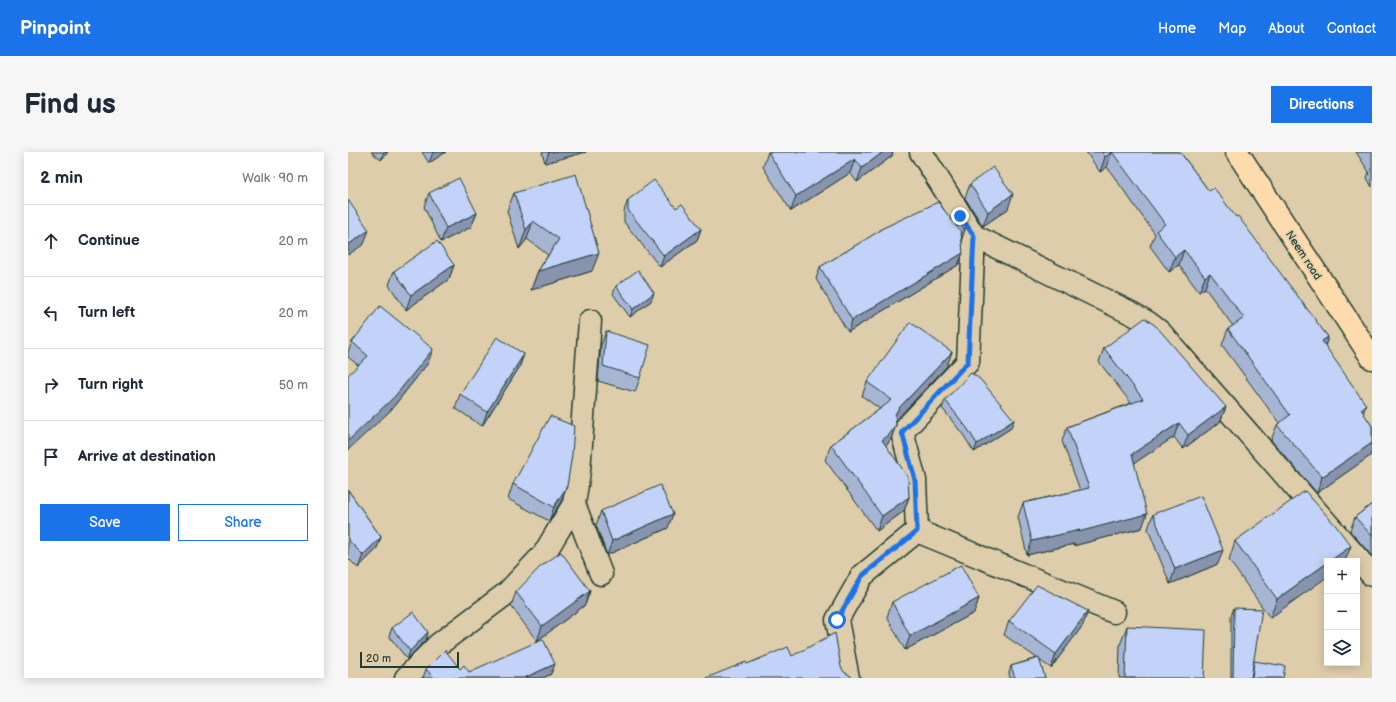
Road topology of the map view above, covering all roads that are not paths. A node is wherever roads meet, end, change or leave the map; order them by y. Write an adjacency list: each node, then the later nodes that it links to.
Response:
1 (921, 152): 3 (street)
2 (1237, 152): 5 (main road, Neem road)
3 (974, 236): 7 (street); 9 (street)
4 (590, 321): 6 (street)
5 (1372, 358)
6 (574, 504): 8 (street); 11 (street)
7 (917, 531): 10 (street); 12 (street)
8 (602, 574)
9 (1372, 575)
10 (1114, 612)
11 (406, 678)
12 (848, 678)

